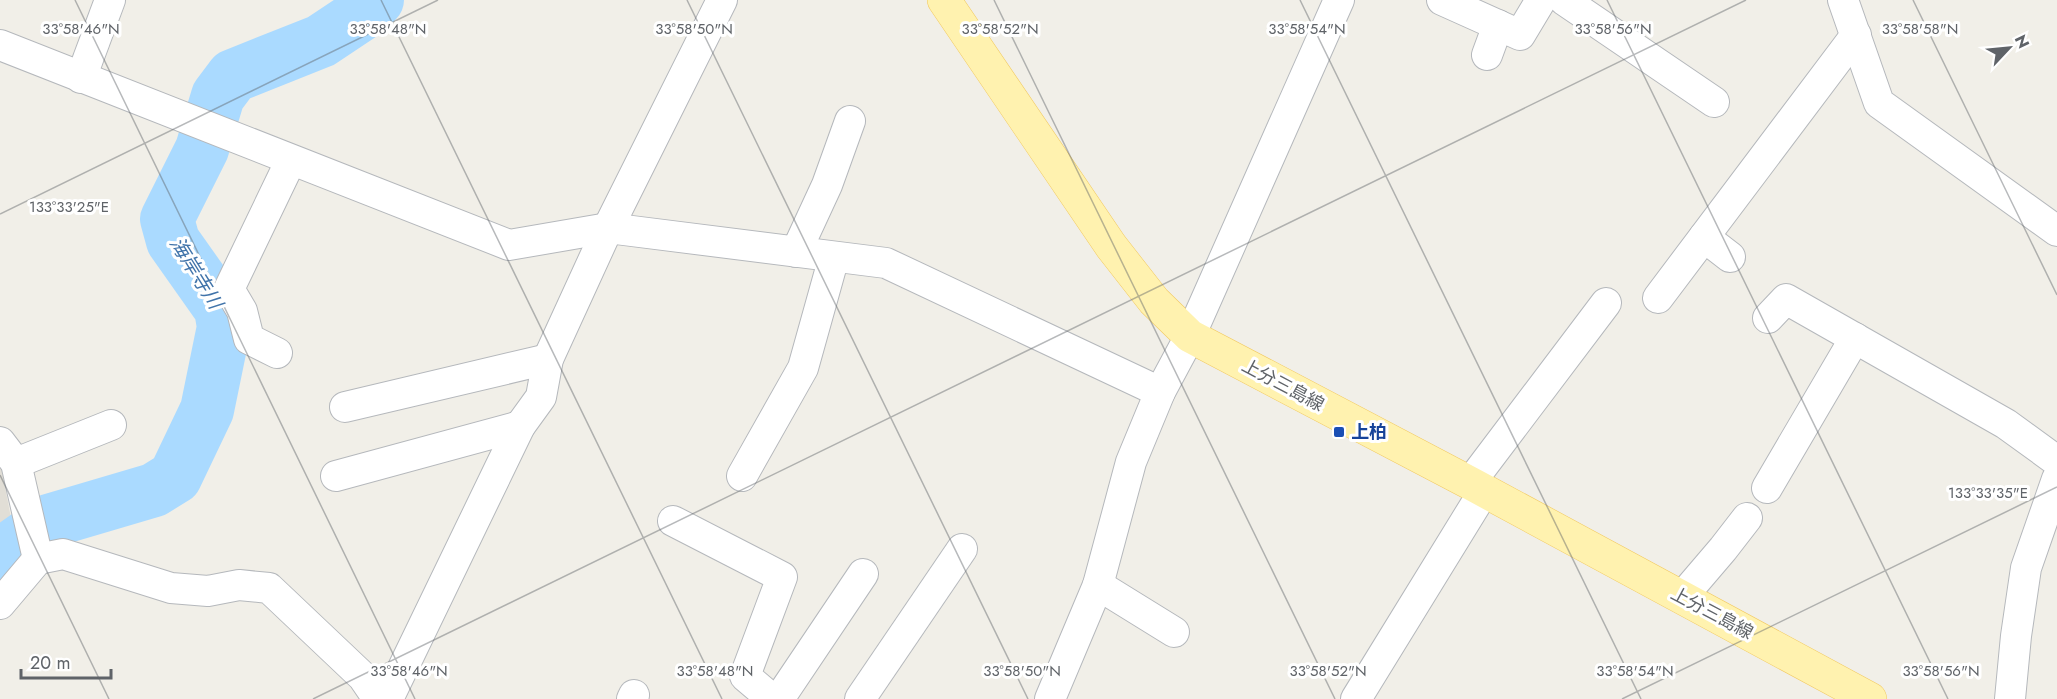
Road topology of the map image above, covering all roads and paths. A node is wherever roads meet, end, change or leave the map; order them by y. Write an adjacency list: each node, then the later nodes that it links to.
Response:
1 (110, 0): 13 (street)
2 (722, 0): 17 (street)
3 (944, 0): 26 (main road, 上分三島線)
4 (1339, 0): 26 (street)
5 (1442, 0): 9 (street)
6 (1541, 0): 9 (street)
7 (1843, 0): 10 (street)
8 (1572, 2): 14 (street)
9 (1498, 25): 12 (street)
10 (1856, 35): 18 (street); 19 (street)
11 (0, 45): 13 (street)
12 (1487, 55)
13 (81, 78): 16 (street)
14 (1714, 102)
15 (850, 121): 20 (street)
16 (291, 160): 17 (street); 28 (street)
17 (608, 228): 20 (street); 29 (street)
18 (2057, 231)
19 (1704, 237): 22 (street); 23 (street)
20 (796, 252): 21 (street)
21 (834, 256): 30 (street); 37 (street)
22 (1730, 257)
23 (1658, 298)
24 (1606, 303): 39 (street)
25 (1767, 318): 27 (street)
26 (1190, 336): 30 (street); 39 (main road, 上分三島線)
27 (1855, 338): 35 (street); 40 (street)
28 (277, 353)
29 (548, 358): 31 (street); 33 (street)
30 (1160, 392): 46 (street)
31 (345, 407)
32 (111, 425): 34 (street)
33 (520, 426): 36 (street); 51 (street)
34 (8, 452): 44 (street)
35 (2057, 461)
36 (336, 476)
37 (742, 476)
38 (2057, 480): 58 (street)
39 (1477, 487): 47 (main road, 上分三島線); 56 (street)
40 (1767, 488)
41 (1747, 518): 47 (street)
42 (673, 521): 52 (street)
43 (962, 549): 54 (street)
44 (36, 551): 48 (street); 50 (street)
45 (863, 574): 53 (street)
46 (1098, 585): 49 (street); 55 (street)
47 (1682, 597): 57 (main road, 上分三島線)
48 (0, 604)
49 (1174, 632)
50 (378, 699)
51 (388, 699)
52 (772, 699)
53 (779, 699)
54 (860, 699)
55 (1050, 699)
56 (1356, 699)
57 (1870, 699)
58 (2010, 699)

